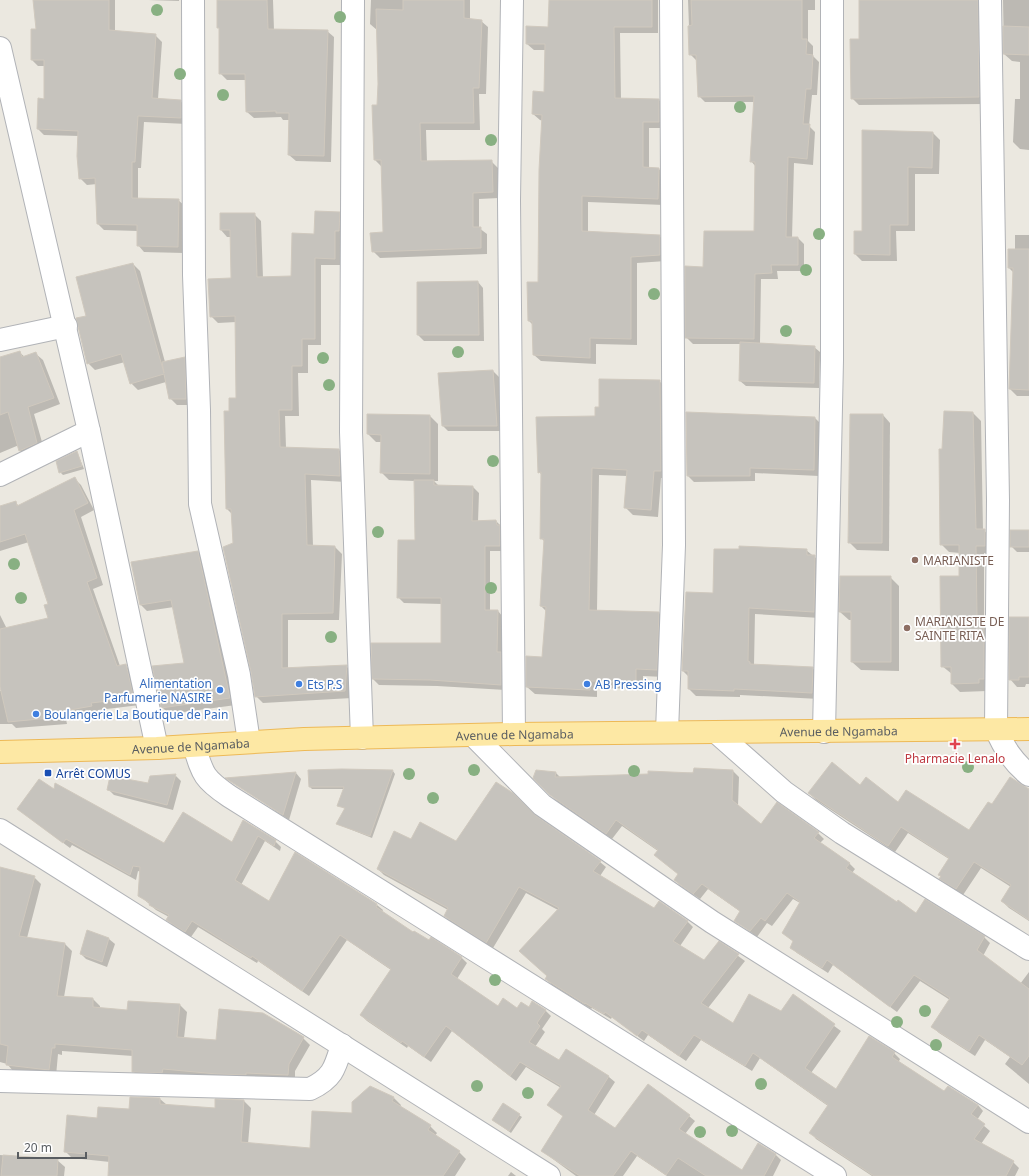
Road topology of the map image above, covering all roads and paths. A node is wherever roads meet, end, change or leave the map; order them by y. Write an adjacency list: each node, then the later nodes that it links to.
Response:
1 (193, 0): 20 (street)
2 (354, 0): 19 (street)
3 (512, 0): 17 (street)
4 (671, 0): 14 (street)
5 (832, 0): 16 (street)
6 (990, 0): 12 (street)
7 (0, 48): 8 (street)
8 (66, 326): 9 (street); 10 (street)
9 (0, 340)
10 (89, 431): 11 (street); 22 (street)
11 (0, 475)
12 (996, 729): 13 (main road, Avenue de Ngamaba); 16 (main road, Avenue de Ngamaba); 24 (street)
13 (1029, 729)
14 (667, 732): 15 (main road, Avenue de Ngamaba); 17 (main road, Avenue de Ngamaba)
15 (716, 732): 16 (main road, Avenue de Ngamaba); 26 (street)
16 (824, 732)
17 (514, 734): 18 (main road, Avenue de Ngamaba)
18 (474, 736): 19 (main road, Avenue de Ngamaba); 29 (street)
19 (362, 738): 20 (main road, Avenue de Ngamaba)
20 (249, 742): 21 (main road, Avenue de Ngamaba)
21 (194, 746): 22 (main road, Avenue de Ngamaba); 31 (street)
22 (157, 748): 23 (main road, Avenue de Ngamaba)
23 (0, 752)
24 (1029, 775)
25 (0, 830): 27 (street)
26 (1029, 949)
27 (342, 1045): 28 (street); 30 (street)
28 (0, 1081)
29 (1029, 1122)
30 (549, 1176)
31 (835, 1176)

